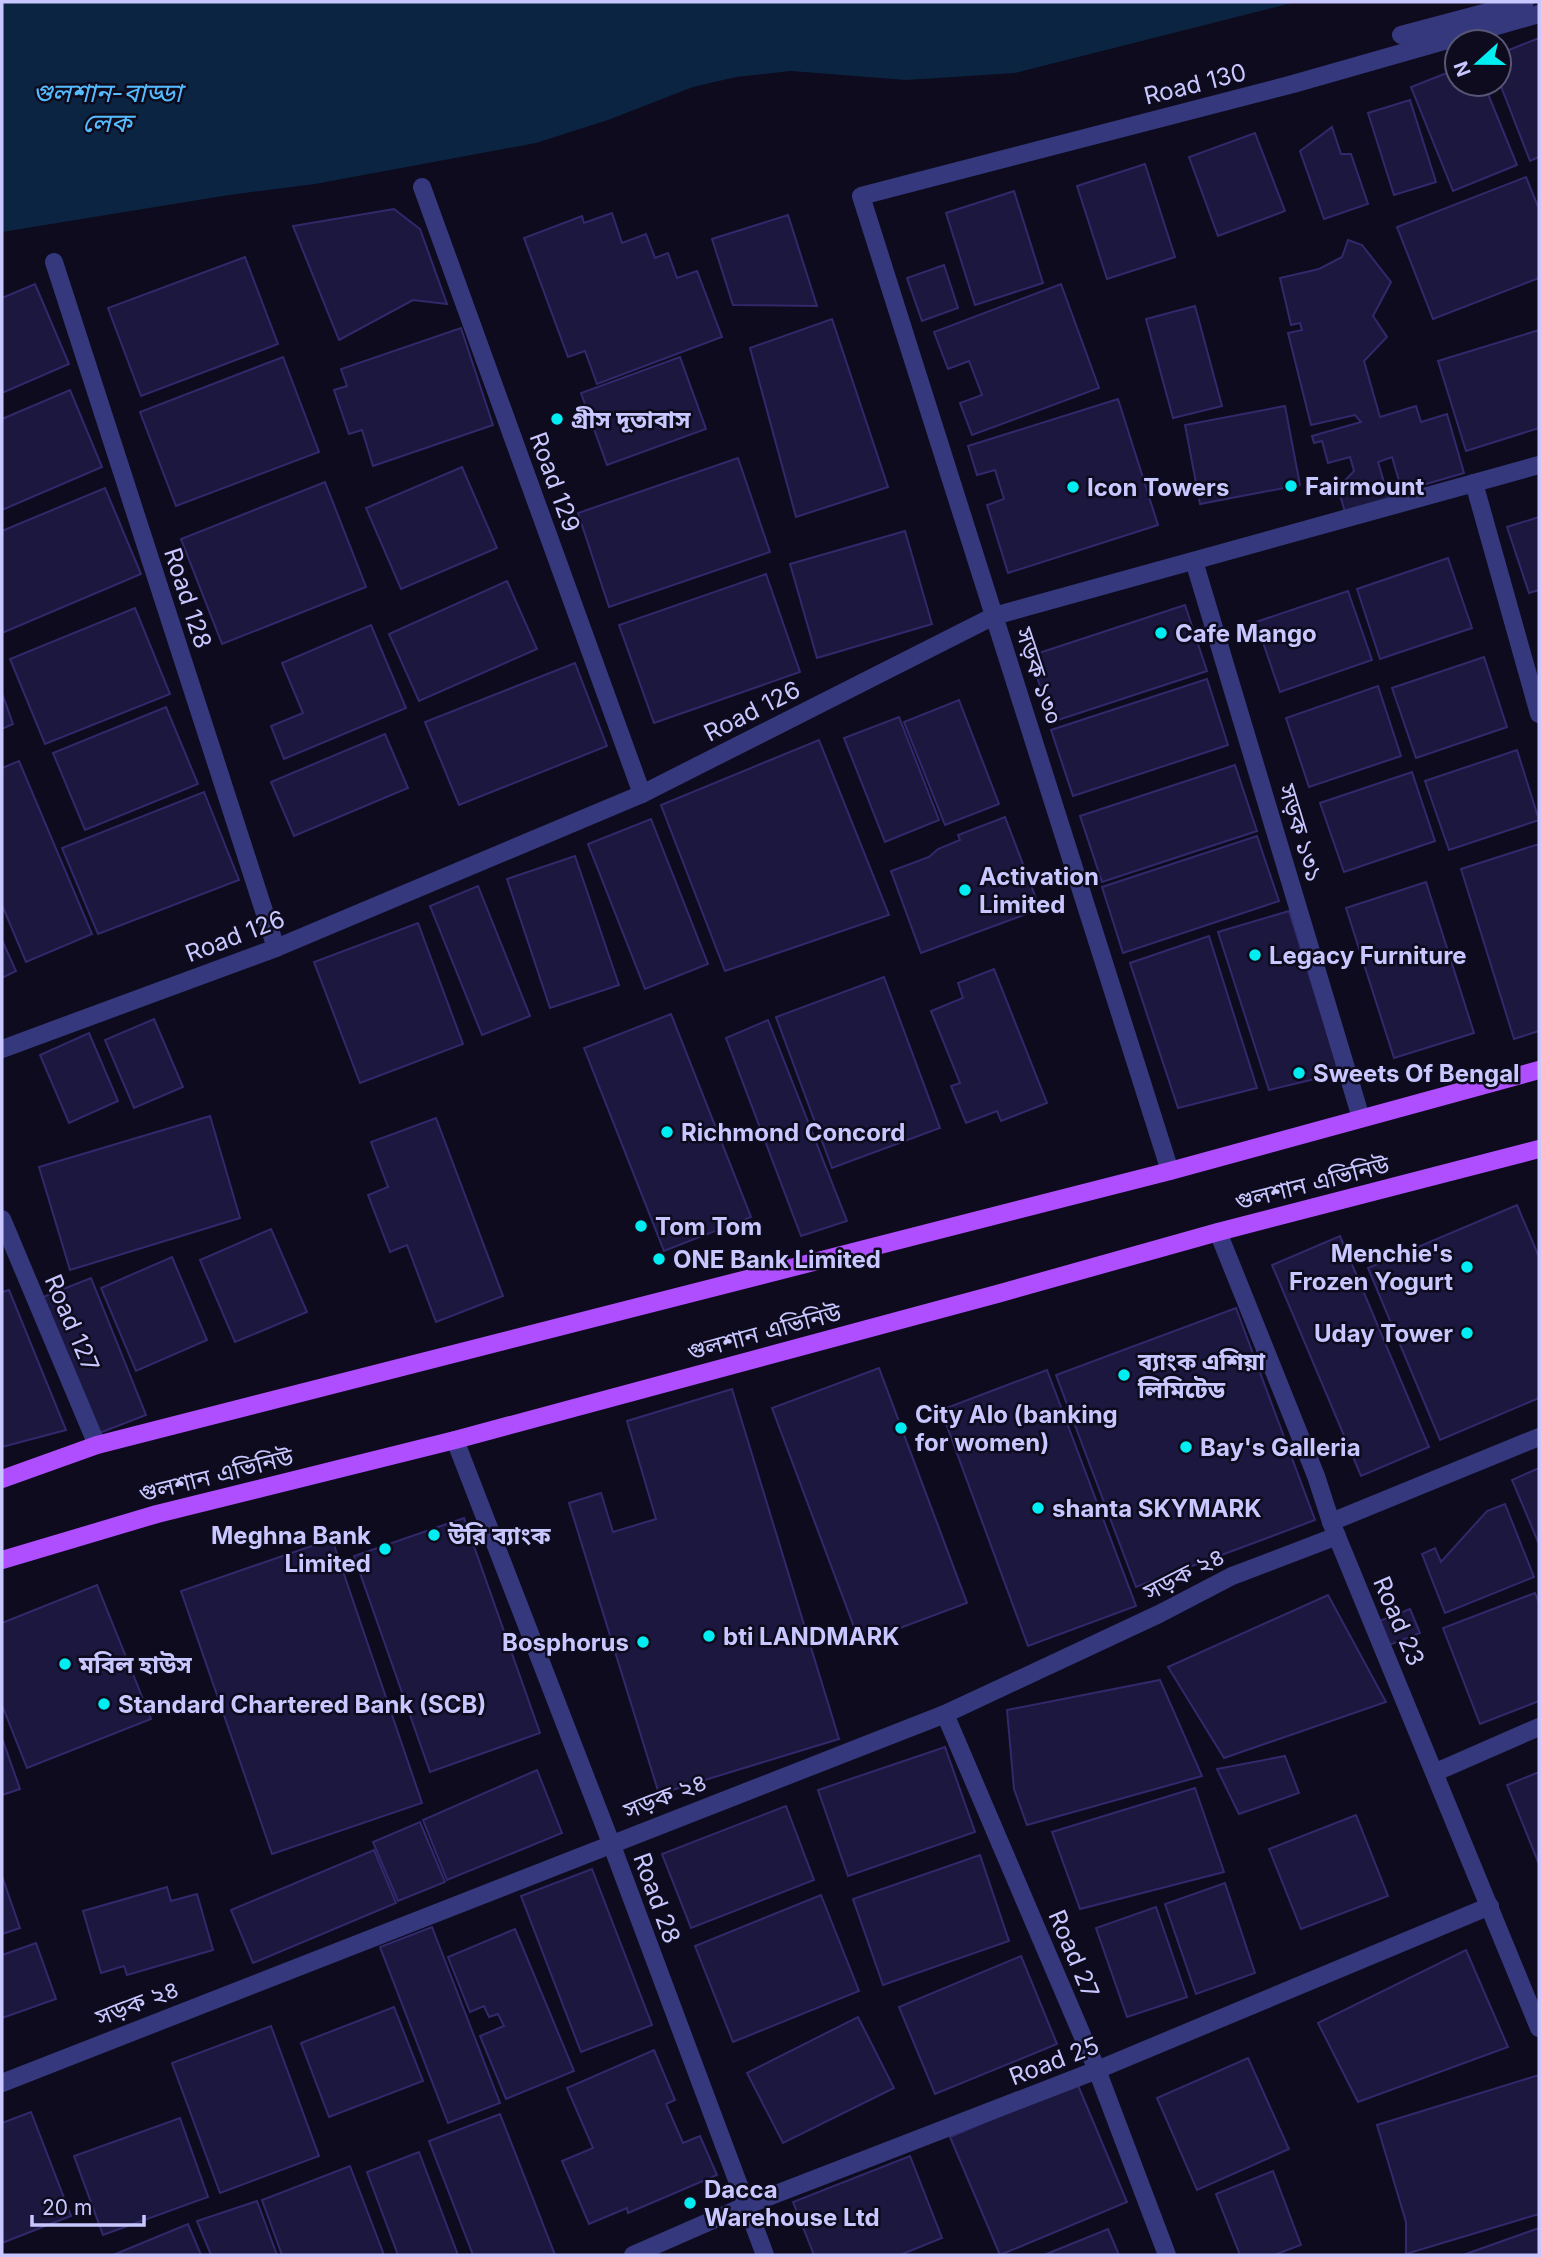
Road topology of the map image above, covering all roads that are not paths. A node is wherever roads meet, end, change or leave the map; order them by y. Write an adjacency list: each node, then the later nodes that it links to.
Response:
1 (1525, 2): 3 (street)
2 (1539, 14): 5 (street, Road 130)
3 (1401, 35)
4 (422, 187): 12 (street, Road 129)
5 (861, 195): 10 (street, সড়ক ১৩০)
6 (54, 262): 13 (street, Road 128)
7 (1539, 466): 8 (street, Road 126)
8 (1474, 482): 9 (street, Road 126); 11 (street)
9 (1194, 561): 10 (street, Road 126); 16 (street, সড়ক ১৩১)
10 (994, 616): 12 (street, Road 126); 18 (street, সড়ক ১৩০)
11 (1539, 714)
12 (642, 794): 13 (street, Road 126)
13 (276, 948): 14 (street, Road 126)
14 (2, 1049)
15 (1539, 1070): 16 (main road, গুলশান এভিনিউ)
16 (1361, 1118): 18 (main road, গুলশান এভিনিউ)
17 (1539, 1149): 20 (main road, গুলশান এভিনিউ)
18 (1170, 1171): 23 (main road, গুলশান এভিনিউ)
19 (2, 1219): 23 (street, Road 127)
20 (1217, 1232): 22 (main road, গুলশান এভিনিউ); 25 (street, Road 23)
21 (1539, 1437): 25 (street, সড়ক ২৪)
22 (455, 1440): 26 (main road, গুলশান এভিনিউ); 30 (street, Road 28)
23 (97, 1446): 24 (main road, গুলশান এভিনিউ)
24 (2, 1479)
25 (1334, 1529): 27 (street, সড়ক ২৪); 29 (street, Road 23)
26 (2, 1560)
27 (945, 1714): 30 (street, সড়ক ২৪); 33 (street, Road 27)
28 (1539, 1727): 29 (street)
29 (1436, 1772): 31 (street, Road 23)
30 (611, 1843): 34 (street, সড়ক ২৪); 35 (street, Road 28)
31 (1490, 1906): 32 (street, Road 23); 33 (street, Road 25)
32 (1539, 2028)
33 (1097, 2070): 35 (street, Road 25); 38 (street, Road 27)
34 (2, 2083)
35 (745, 2206): 36 (street, Road 25); 37 (street, Road 28)
36 (633, 2255)
37 (765, 2255)
38 (1167, 2255)

